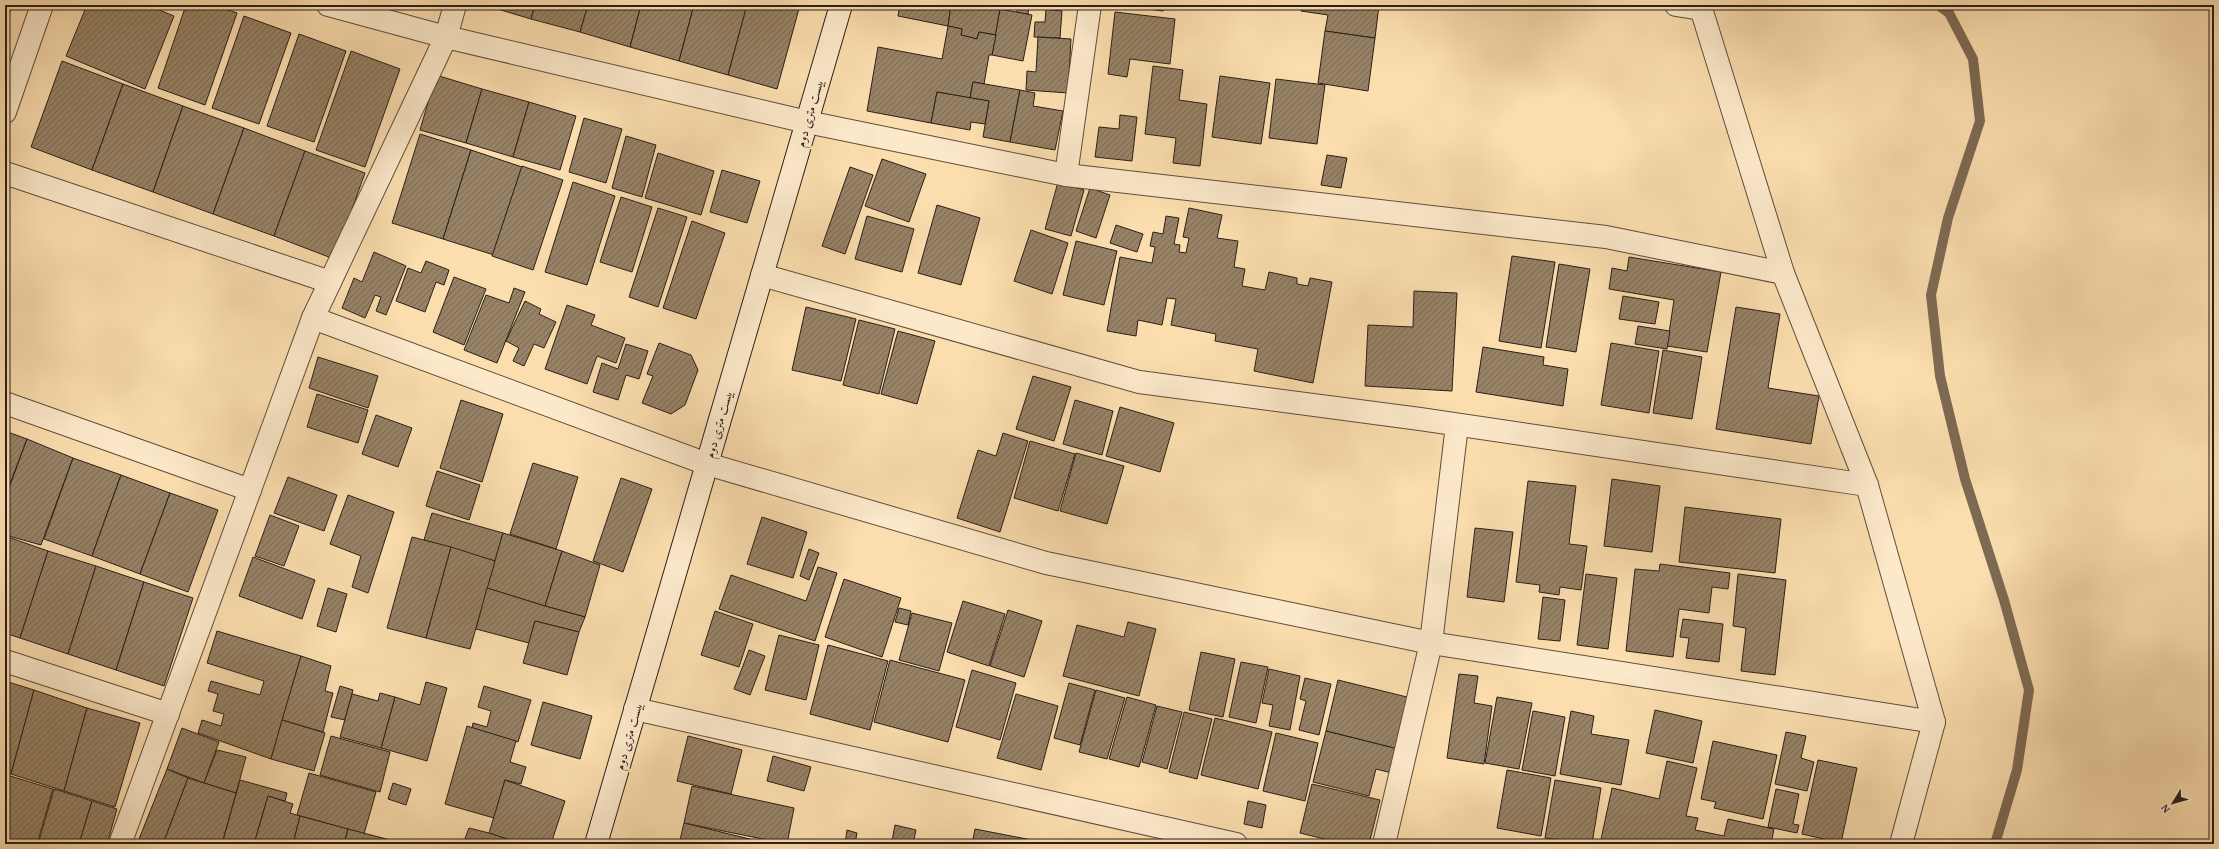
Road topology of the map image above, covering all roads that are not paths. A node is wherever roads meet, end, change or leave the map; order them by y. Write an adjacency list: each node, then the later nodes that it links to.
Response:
1 (42, 5): 9 (street)
2 (328, 5): 8 (street)
3 (455, 5): 8 (street)
4 (841, 5): 10 (street, بیست متری دوم)
5 (1090, 5): 12 (street)
6 (1676, 5): 7 (street)
7 (1701, 7): 13 (street)
8 (446, 37): 10 (street); 15 (street)
9 (5, 112)
10 (807, 122): 12 (street); 14 (street, بیست متری دوم)
11 (5, 173): 15 (street)
12 (1066, 175): 13 (street)
13 (1783, 272): 20 (street)
14 (762, 275): 18 (street); 19 (street, بیست متری دوم)
15 (330, 282): 16 (street)
16 (313, 318): 19 (street); 21 (street)
17 (5, 403): 21 (street)
18 (1458, 425): 20 (street); 22 (street)
19 (707, 464): 22 (street); 24 (street, بیست متری دوم)
20 (1867, 484): 26 (street)
21 (250, 490): 25 (street)
22 (1431, 643): 26 (street); 30 (street)
23 (5, 661): 25 (street)
24 (636, 709): 28 (street, بیست متری دوم); 29 (street)
25 (168, 714): 27 (street)
26 (1934, 722): 31 (street)
27 (120, 844)
28 (596, 844)
29 (1236, 844)
30 (1384, 844)
31 (1901, 844)

